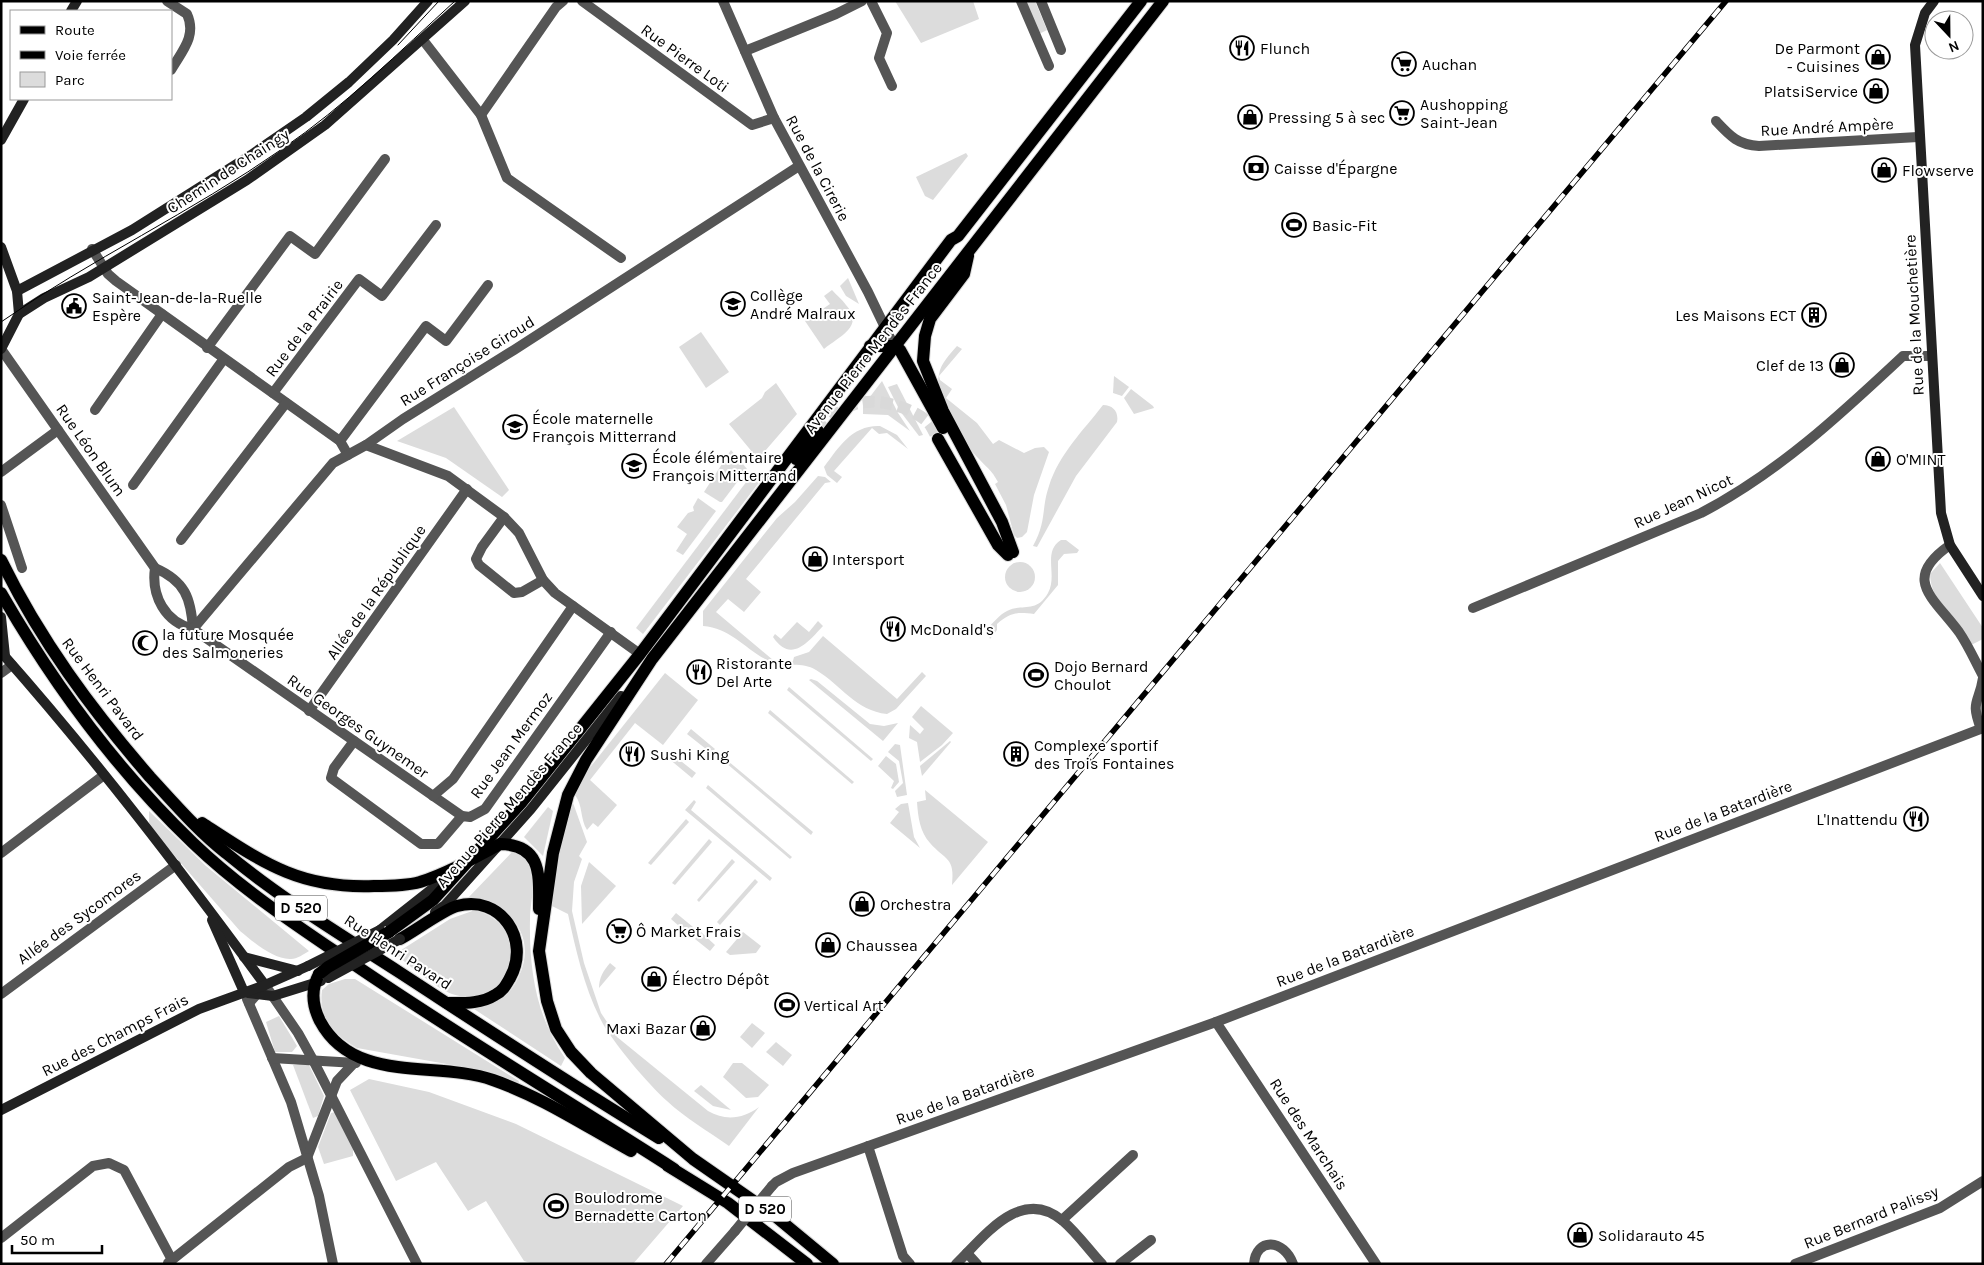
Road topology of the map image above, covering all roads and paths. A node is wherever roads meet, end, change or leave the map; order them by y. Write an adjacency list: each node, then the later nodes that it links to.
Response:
1 (167, 1): 18 (street)
2 (428, 1): 30 (street, Chemin de Chaingy)
3 (465, 1): 14 (street, Chemin de Chaingy)
4 (563, 1): 21 (street)
5 (582, 1): 22 (street, Rue Pierre Loti)
6 (723, 1): 16 (street, Rue de la Cirerie)
7 (862, 1): 16 (street)
8 (870, 1): 19 (street)
9 (1021, 1): 17 (street)
10 (1041, 1): 15 (street)
11 (1140, 1): 38 (main road, Avenue Pierre Mendès France)
12 (1163, 1): 31 (main road, Avenue Pierre Mendès France)
13 (1934, 1): 24 (street, Rue de la Mouchetière)
14 (422, 40): 21 (street); 33 (street, Chemin de Chaingy)
15 (1062, 50)
16 (745, 51): 22 (street, Rue de la Cirerie)
17 (1049, 66)
18 (172, 68)
19 (892, 86)
20 (23, 100): 25 (street)
21 (481, 116): 32 (street)
22 (774, 118): 27 (street, Rue de la Cirerie)
23 (1716, 121): 24 (street, Rue André Ampère)
24 (1918, 137): 43 (street, Rue de la Mouchetière)
25 (1, 140)
26 (386, 159): 41 (street)
27 (799, 166): 38 (street, Rue de la Cirerie); 52 (street, Rue Françoise Giroud)
28 (436, 225): 45 (street, Rue de la Prairie)
29 (1, 247): 35 (street)
30 (92, 250): 33 (street, Rue de la Prairie); 35 (street, Chemin de Chaingy)
31 (968, 254): 40 (main road, Avenue Pierre Mendès France); 59 (main road)
32 (621, 258)
33 (103, 267): 36 (street, Chemin de Chaingy); 37 (street, Rue de la Prairie)
34 (488, 285): 51 (street)
35 (16, 291): 36 (street)
36 (19, 314): 42 (street)
37 (162, 314): 41 (street, Rue de la Prairie); 47 (street)
38 (885, 326): 39 (main road, Avenue Pierre Mendès France); 40 (street, Rue de la Cirerie)
39 (870, 346): 40 (main road); 67 (main road, Avenue Pierre Mendès France)
40 (894, 346): 59 (main road); 75 (main road, Avenue Pierre Mendès France)
41 (207, 348): 44 (street, Rue de la Prairie)
42 (1, 349): 48 (street, Rue Léon Blum)
43 (1931, 356): 61 (street, Rue de la Mouchetière); 70 (street, Rue Jean Nicot)
44 (223, 360): 45 (street, Rue de la Prairie); 55 (street)
45 (274, 393): 46 (street, Rue de la Prairie)
46 (286, 402): 51 (street, Rue de la Prairie); 60 (street, Rue de la Prairie)
47 (95, 410)
48 (58, 430): 54 (street); 64 (street, Rue Léon Blum)
49 (818, 432): 67 (main road)
50 (938, 439): 59 (main road)
51 (340, 441): 53 (street, Rue de la Prairie)
52 (366, 445): 53 (street, Rue Françoise Giroud); 56 (street)
53 (348, 455): 72 (street, Rue Françoise Giroud)
54 (1, 472)
55 (133, 485)
56 (467, 489): 58 (street); 79 (street, Allée de la République)
57 (1, 505): 63 (street)
58 (504, 517): 65 (street); 65 (street)
59 (1005, 534)
60 (181, 540)
61 (1950, 545): 68 (street, Rue de la Mouchetière); 78 (street)
62 (1, 560): 84 (main road, Rue Henri Pavard / D 520)
63 (22, 568)
64 (155, 568): 72 (street, Rue Léon Blum); 72 (street)
65 (543, 580): 69 (street)
66 (1, 594): 113 (main road, Rue Henri Pavard / D 520)
67 (685, 594): 75 (main road, Avenue Pierre Mendès France)
68 (1983, 596)
69 (573, 606): 73 (street); 83 (street)
70 (1473, 608)
71 (1, 619): 74 (street)
72 (193, 629): 79 (street, Rue Georges Guynemer)
73 (610, 632): 75 (street); 85 (street, Rue Jean Mermoz)
74 (3, 654): 76 (street)
75 (646, 656): 86 (street, Avenue Pierre Mendès France); 88 (main road, Avenue Pierre Mendès France); 92 (main road)
76 (12, 665): 77 (street); 82 (street)
77 (1, 673)
78 (1983, 677): 80 (street)
79 (309, 711): 81 (street, Rue Georges Guynemer)
80 (1982, 728): 102 (street, Rue de la Batardière)
81 (354, 741): 83 (street, Rue Georges Guynemer); 85 (street, Rue Jean Mermoz)
82 (104, 774): 87 (street); 89 (street)
83 (433, 796): 85 (street, Rue Georges Guynemer)
84 (177, 806): 88 (main road); 101 (main road, Rue Henri Pavard / D 520)
85 (462, 816)
86 (500, 844): 88 (main road); 91 (street, Avenue Pierre Mendès France); 92 (main road)
87 (1, 853)
88 (468, 861): 91 (main road, Avenue Pierre Mendès France)
89 (176, 865): 90 (street); 98 (street, Allée des Sycomores)
90 (203, 902): 93 (street); 97 (street)
91 (390, 934): 94 (street, Avenue Pierre Mendès France, bridge); 95 (main road, bridge); 101 (main road)
92 (539, 951): 112 (main road)
93 (244, 957): 94 (street); 96 (street)
94 (298, 971): 96 (street, Avenue Pierre Mendès France)
95 (321, 979): 99 (street); 106 (main road)
96 (265, 985): 97 (street, Avenue Pierre Mendès France); 99 (street); 100 (street)
97 (244, 992): 99 (street); 100 (street); 108 (street, Rue des Champs Frais)
98 (1, 994)
99 (273, 996): 104 (street)
100 (249, 1003): 103 (street)
101 (447, 1003): 112 (main road, Rue Henri Pavard / D 520)
102 (1216, 1022): 109 (street, Rue de la Batardière); 132 (street, Rue des Marchais)
103 (272, 1058): 104 (street); 111 (street)
104 (313, 1060): 105 (street); 107 (street)
105 (354, 1063): 106 (street); 107 (street)
106 (378, 1064): 113 (main road)
107 (332, 1096): 111 (street); 121 (street)
108 (1, 1110)
109 (868, 1146): 122 (street, Rue de la Batardière, bridge); 125 (street)
110 (1133, 1155): 115 (street)
111 (307, 1158): 119 (street); 120 (street)
112 (694, 1159): 124 (main road, D 520)
113 (674, 1169): 123 (main road, D 520)
114 (1983, 1181): 133 (street, Rue Bernard Palissy)
115 (1062, 1220): 118 (street); 128 (street)
116 (1, 1238): 119 (street)
117 (1151, 1240): 129 (street)
118 (967, 1253): 126 (street); 127 (street)
119 (170, 1262)
120 (332, 1264)
121 (417, 1264)
122 (706, 1264)
123 (807, 1264)
124 (833, 1264)
125 (910, 1264)
126 (956, 1264)
127 (977, 1264)
128 (1102, 1264)
129 (1120, 1264)
130 (1254, 1264): 131 (street)
131 (1293, 1264)
132 (1376, 1264)
133 (1795, 1264)

